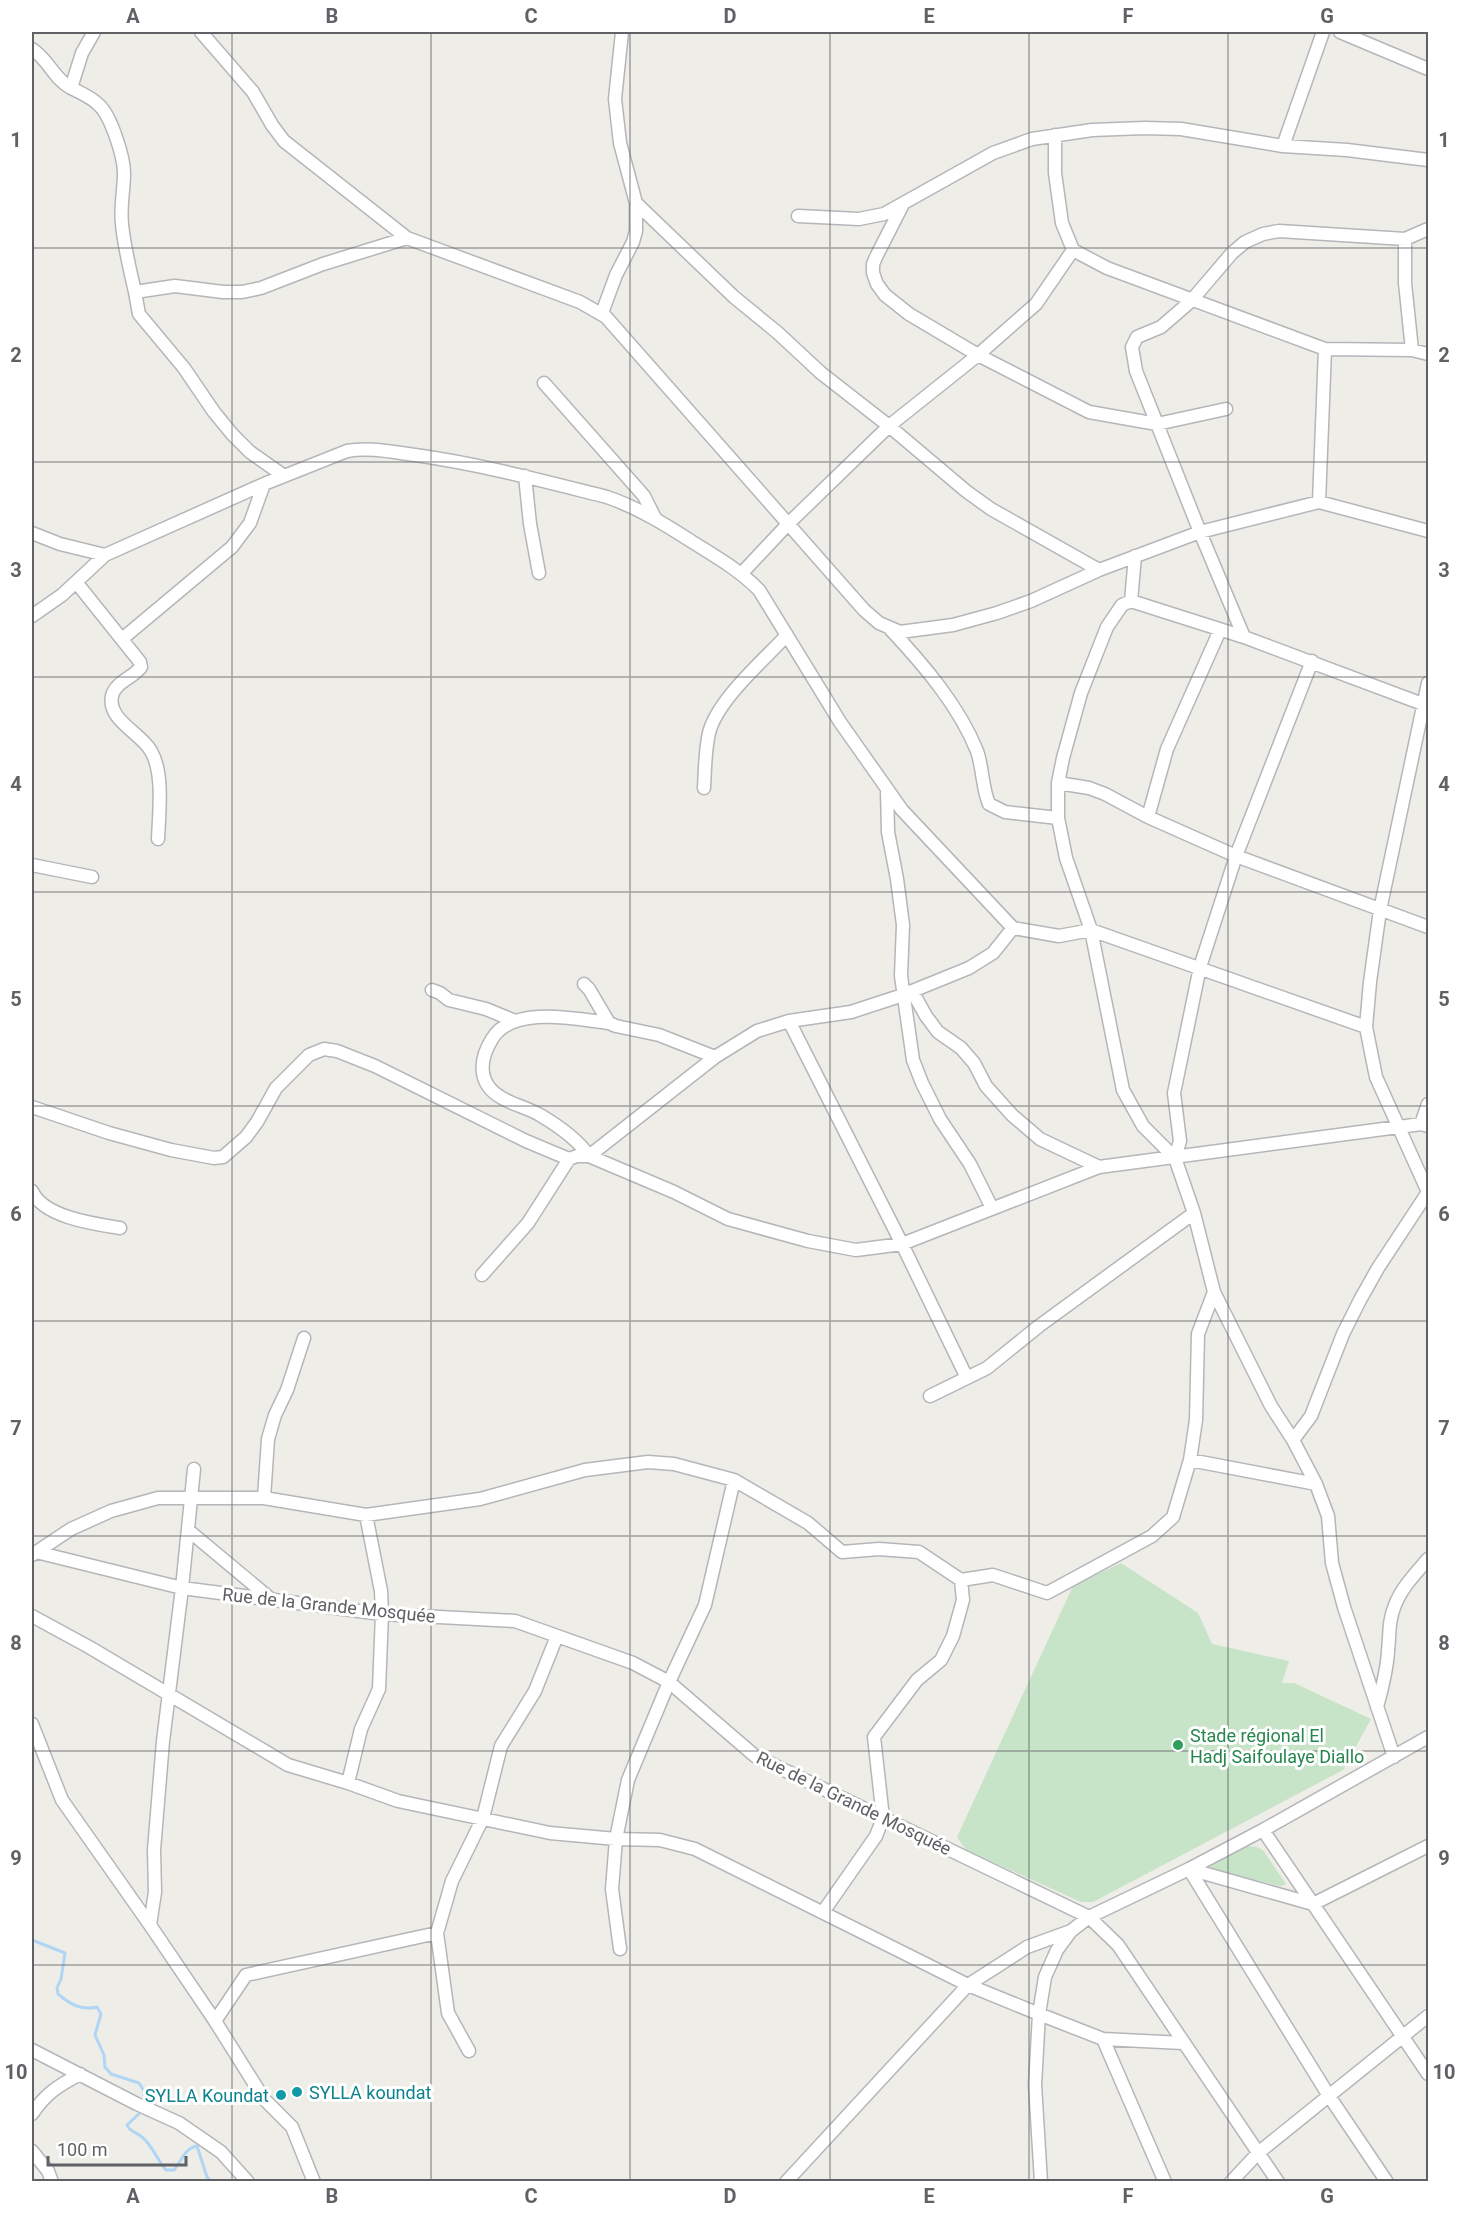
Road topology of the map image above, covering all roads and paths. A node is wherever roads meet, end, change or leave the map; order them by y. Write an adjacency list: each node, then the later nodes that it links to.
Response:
1 (94, 32): 8 (street)
2 (201, 32): 16 (street)
3 (622, 32): 12 (street)
4 (1323, 32): 10 (street)
5 (1340, 32): 7 (street)
6 (32, 49): 8 (street)
7 (1428, 69)
8 (71, 88): 19 (street)
9 (1055, 135): 10 (street); 13 (street); 18 (street)
10 (1283, 146): 11 (street)
11 (1428, 159)
12 (636, 203): 21 (street); 29 (street)
13 (902, 206): 14 (street); 25 (street)
14 (798, 216)
15 (1428, 229): 17 (street)
16 (407, 238): 19 (street); 21 (street)
17 (1406, 239): 20 (street); 23 (street)
18 (1073, 250): 20 (street); 25 (street)
19 (135, 292): 30 (street)
20 (1191, 301): 22 (street); 28 (street)
21 (602, 313): 35 (street)
22 (1325, 349): 23 (street); 33 (street)
23 (1412, 350): 24 (street)
24 (1428, 354)
25 (978, 355): 28 (street); 29 (street)
26 (544, 383): 34 (street)
27 (1226, 409): 28 (street)
28 (1157, 424): 37 (street)
29 (889, 426): 35 (street); 41 (street)
30 (284, 476): 31 (street); 32 (street)
31 (525, 477): 34 (street); 42 (street)
32 (264, 484): 39 (street); 51 (street)
33 (1319, 502): 36 (street); 37 (street)
34 (655, 518): 43 (street)
35 (788, 524): 43 (street); 47 (street)
36 (1428, 531)
37 (1200, 532): 40 (street); 50 (street)
38 (32, 533): 39 (street)
39 (105, 555): 44 (street)
40 (1135, 556): 41 (street); 45 (street)
41 (1099, 570): 47 (street)
42 (539, 573)
43 (742, 573): 49 (street)
44 (76, 582): 46 (street); 51 (street)
45 (1131, 601): 48 (street); 55 (street)
46 (32, 616)
47 (890, 629): 59 (street)
48 (1220, 630): 50 (street); 58 (street)
49 (787, 635): 56 (street); 57 (street)
50 (1244, 637): 52 (street)
51 (122, 639): 60 (street)
52 (1312, 661): 54 (street); 61 (street)
53 (1428, 683): 54 (street)
54 (1426, 705): 64 (street)
55 (1058, 783): 58 (street); 59 (street)
56 (704, 788)
57 (887, 789): 66 (street); 71 (street)
58 (1148, 817): 61 (street)
59 (1058, 818): 67 (street)
60 (158, 838)
61 (1236, 856): 64 (street); 68 (street)
62 (32, 865): 63 (street)
63 (92, 877)
64 (1380, 910): 65 (street); 75 (street)
65 (1428, 927)
66 (1013, 928): 67 (street); 71 (street)
67 (1091, 930): 68 (street); 82 (street)
68 (1200, 967): 75 (street); 82 (street)
69 (584, 984): 74 (street)
70 (432, 990): 72 (street)
71 (908, 993): 73 (street); 84 (street); 87 (street)
72 (515, 1021): 74 (street); 81 (street)
73 (789, 1021): 76 (street); 90 (street)
74 (609, 1023): 76 (street)
75 (1366, 1027): 80 (street)
76 (716, 1057): 81 (street)
77 (1428, 1104): 79 (street)
78 (32, 1107): 83 (street)
79 (1425, 1125): 80 (street)
80 (1398, 1127): 82 (street); 86 (street)
81 (589, 1156): 83 (street); 90 (street)
82 (1175, 1158): 84 (street); 88 (street)
83 (568, 1159): 91 (street)
84 (1099, 1167): 87 (street)
85 (32, 1191): 89 (street)
86 (1428, 1192): 96 (street)
87 (992, 1208): 90 (street)
88 (1194, 1213): 92 (street); 94 (street)
89 (120, 1228)
90 (902, 1244): 94 (street)
91 (482, 1275)
92 (1214, 1292): 96 (street); 97 (street)
93 (304, 1338): 101 (street)
94 (967, 1378): 95 (street)
95 (930, 1396)
96 (1293, 1440): 100 (street)
97 (1190, 1460): 100 (street); 107 (street)
98 (194, 1468): 102 (street)
99 (734, 1480): 103 (street); 107 (street); 113 (street)
100 (1316, 1484): 115 (street)
101 (264, 1498): 102 (street); 103 (street)
102 (191, 1499): 104 (street); 105 (street)
103 (366, 1515): 110 (street)
104 (188, 1530): 108 (street); 109 (street)
105 (34, 1554): 108 (street, Rue de la Grande Mosquée)
106 (1428, 1559): 115 (street)
107 (961, 1580): 121 (street)
108 (182, 1588): 109 (street, Rue de la Grande Mosquée); 114 (street)
109 (273, 1600): 110 (street, Rue de la Grande Mosquée)
110 (382, 1614): 112 (street, Rue de la Grande Mosquée); 119 (street)
111 (32, 1616): 114 (street)
112 (557, 1636): 113 (street, Rue de la Grande Mosquée); 120 (street)
113 (669, 1682): 121 (street, Rue de la Grande Mosquée); 123 (street)
114 (167, 1695): 119 (street); 129 (street)
115 (1377, 1707): 118 (street)
116 (32, 1724): 129 (street)
117 (1428, 1737): 118 (street)
118 (1394, 1757): 122 (street)
119 (348, 1783): 120 (street)
120 (483, 1818): 123 (street); 131 (street)
121 (883, 1818): 127 (street); 128 (street, Rue de la Grande Mosquée)
122 (1263, 1830): 125 (street); 126 (street)
123 (616, 1839): 127 (street); 132 (street)
124 (1428, 1846): 126 (street)
125 (1189, 1869): 126 (street); 128 (street); 144 (street)
126 (1313, 1904): 137 (street)
127 (823, 1912): 133 (street)
128 (1089, 1917): 130 (street); 139 (street, Rue de la Grande Mosquée)
129 (150, 1925): 136 (street)
130 (1071, 1930): 133 (street); 134 (street)
131 (437, 1933): 136 (street); 141 (street)
132 (620, 1949)
133 (968, 1985): 134 (street); 151 (street)
134 (1039, 2014): 138 (street); 152 (street)
135 (1428, 2016): 137 (street)
136 (215, 2021): 150 (street)
137 (1403, 2037): 143 (street); 144 (street)
138 (1103, 2039): 139 (street); 153 (street)
139 (1183, 2043): 147 (street, Rue de la Grande Mosquée)
140 (32, 2050): 142 (street)
141 (469, 2051)
142 (80, 2074): 145 (street); 149 (street)
143 (1428, 2074)
144 (1329, 2096): 147 (street); 156 (street)
145 (32, 2114)
146 (32, 2151): 148 (street)
147 (1258, 2154): 154 (street); 155 (street, Rue de la Grande Mosquée)
148 (52, 2181)
149 (248, 2181)
150 (314, 2181)
151 (786, 2181)
152 (1041, 2181)
153 (1165, 2181)
154 (1231, 2181)
155 (1278, 2181)
156 (1387, 2181)

